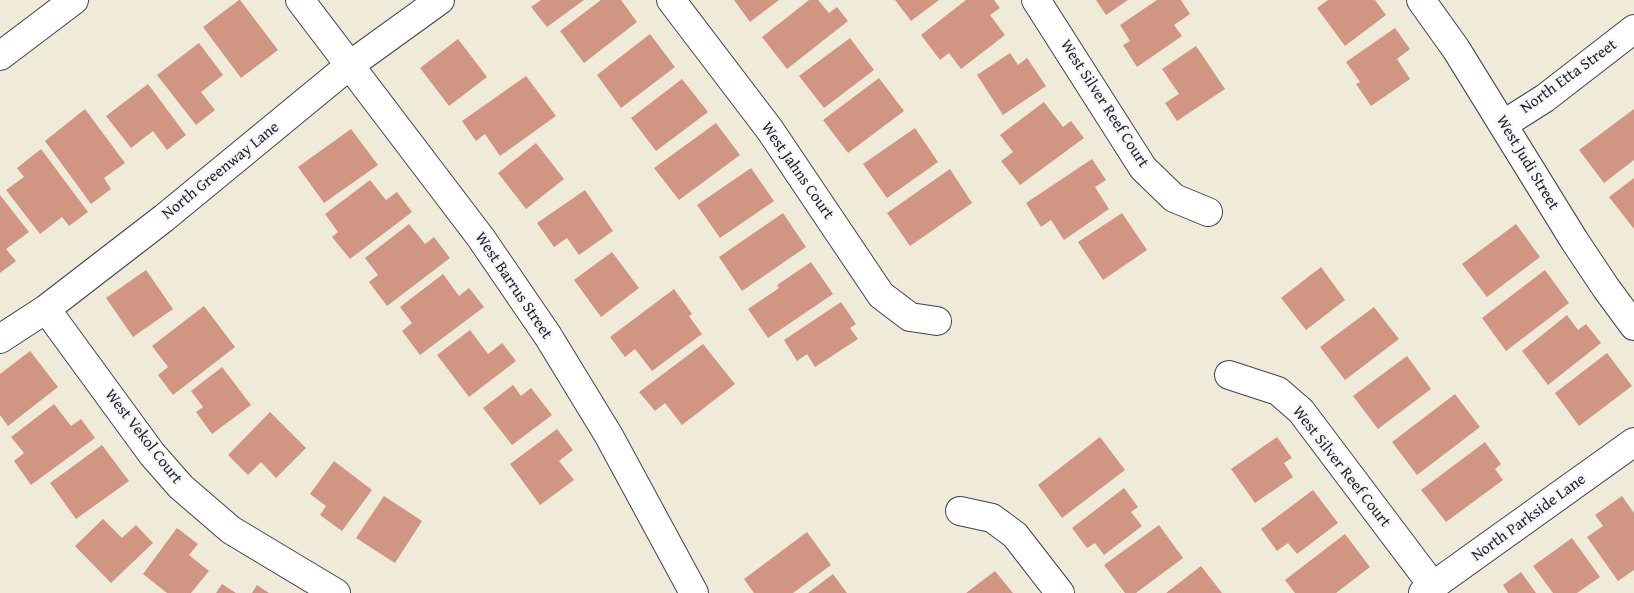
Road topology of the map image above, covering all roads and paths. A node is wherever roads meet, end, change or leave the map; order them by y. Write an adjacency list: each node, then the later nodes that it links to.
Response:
1 (74, 0): 8 (street)
2 (300, 0): 9 (street, West Barrus Street)
3 (440, 0): 9 (street, North Greenway Lane)
4 (670, 0): 13 (street, West Jahns Court)
5 (1036, 0): 11 (street, West Silver Reef Court)
6 (1421, 0): 10 (street, West Judi Street)
7 (1634, 29): 10 (street, North Etta Street)
8 (0, 56)
9 (350, 65): 12 (street, North Greenway Lane); 21 (street, West Barrus Street)
10 (1504, 124): 14 (street, West Judi Street)
11 (1208, 212)
12 (46, 309): 15 (street, North Greenway Lane); 20 (street, West Vekol Court)
13 (937, 321)
14 (1634, 326)
15 (0, 339)
16 (1229, 375): 19 (street, West Silver Reef Court)
17 (1634, 442): 19 (street, North Parkside Lane)
18 (960, 510): 22 (street)
19 (1428, 590)
20 (336, 593)
21 (694, 593)
22 (1060, 593)

